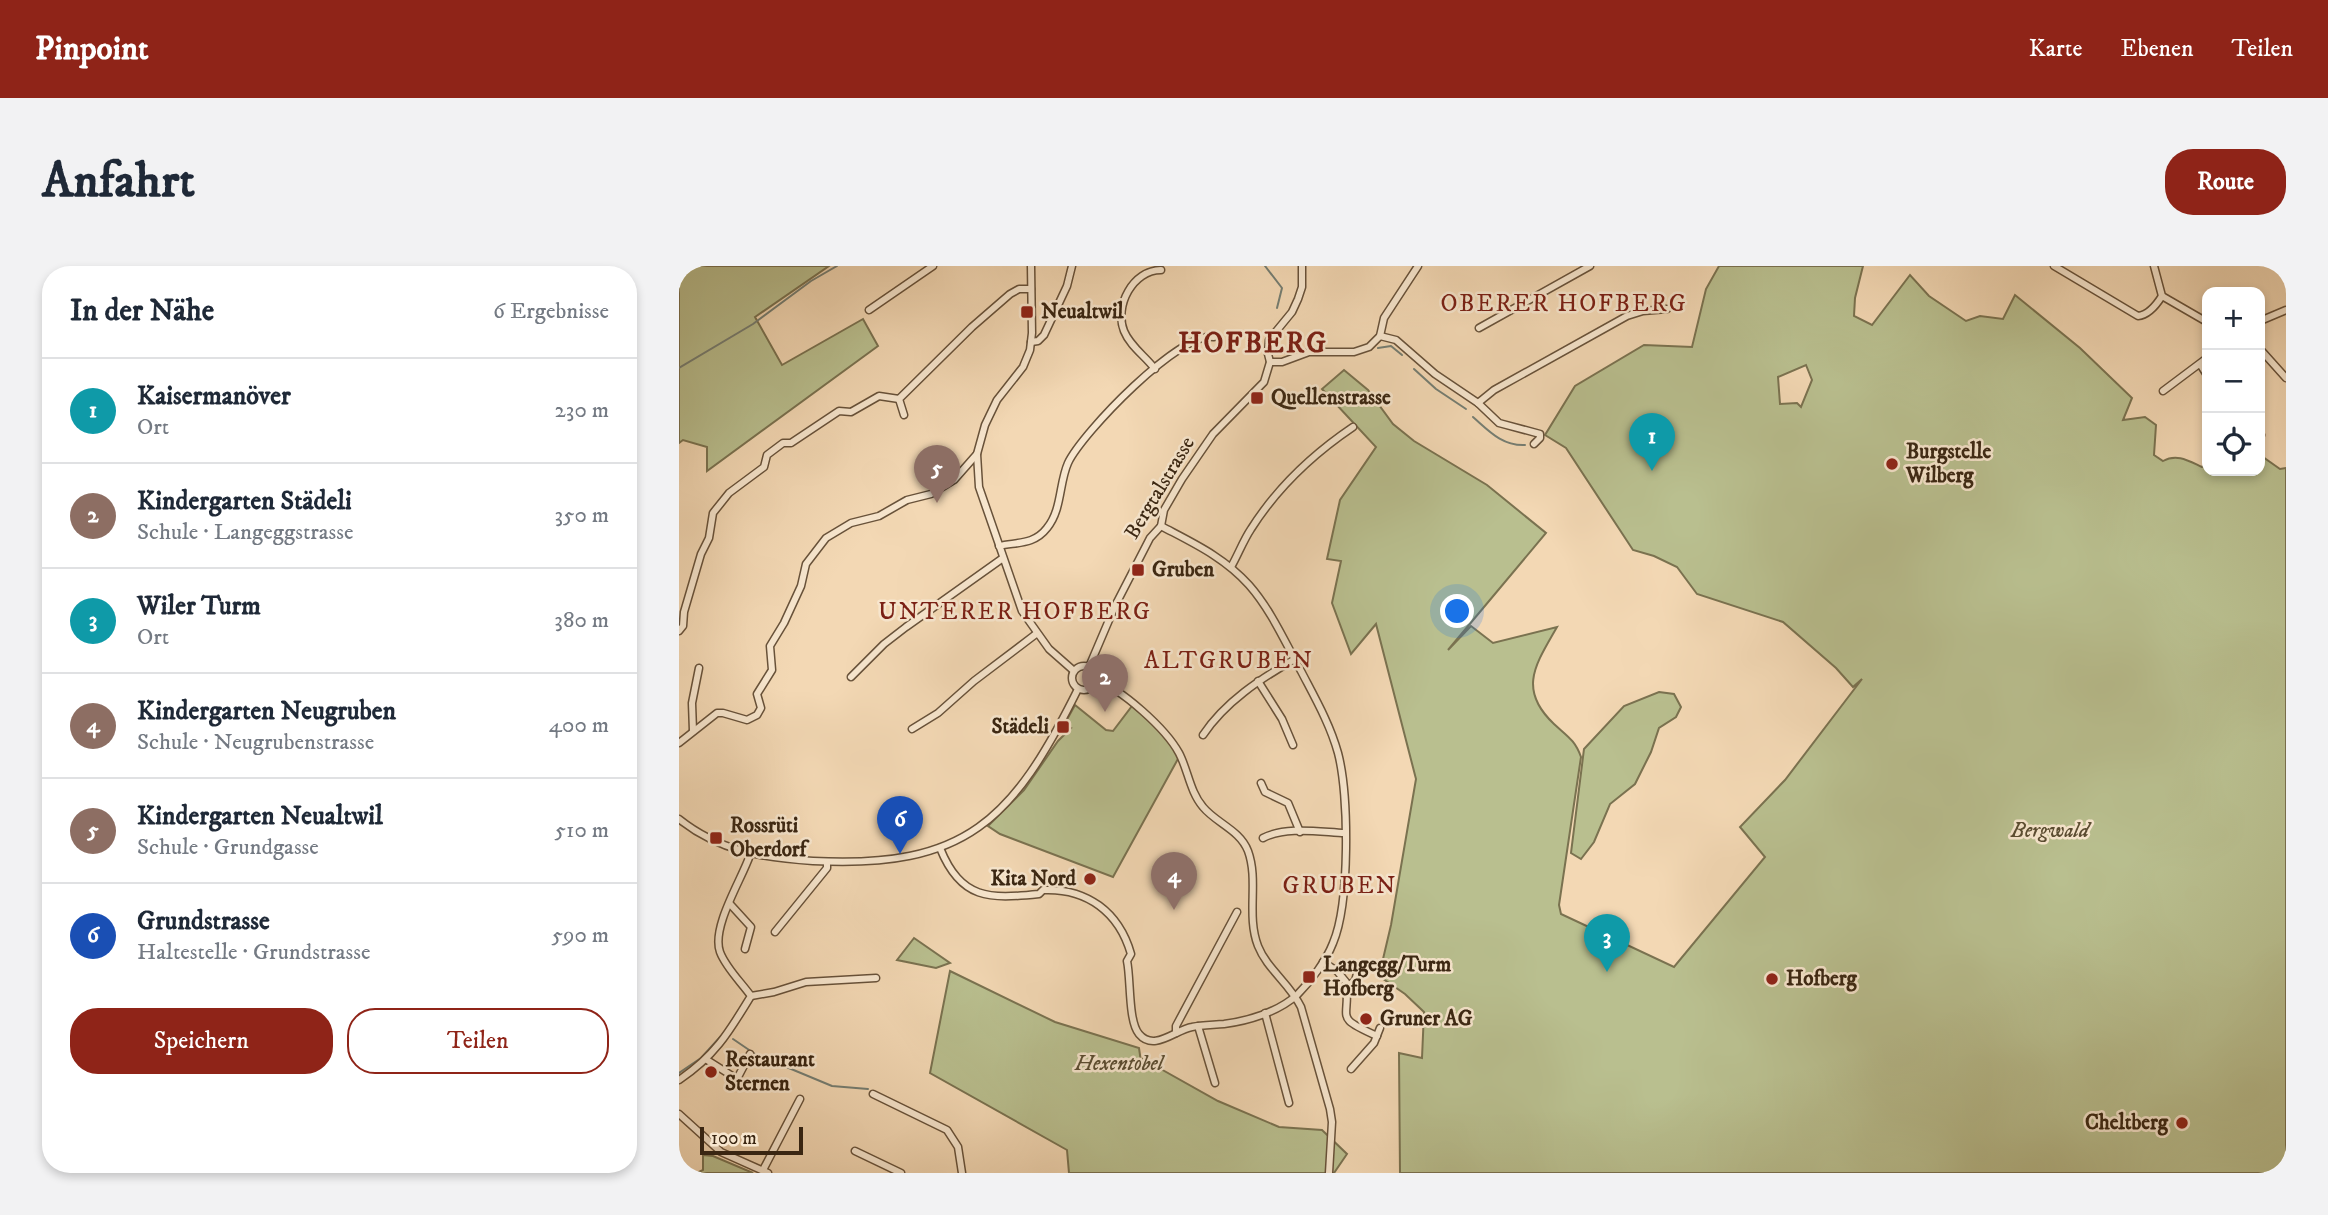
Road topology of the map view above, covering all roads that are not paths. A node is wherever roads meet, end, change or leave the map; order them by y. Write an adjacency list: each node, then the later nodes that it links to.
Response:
1 (933, 266): 13 (street)
2 (1031, 266): 10 (street)
3 (1072, 266): 20 (street)
4 (1302, 266): 22 (street, Bergtalstrasse)
5 (1418, 266): 18 (street)
6 (1590, 266): 17 (street)
7 (2054, 266): 11 (street)
8 (2154, 266): 11 (street)
9 (1161, 270): 25 (street)
10 (1031, 289): 20 (street); 28 (street)
11 (2162, 296): 15 (street)
12 (1667, 309): 29 (street)
13 (869, 310)
14 (2286, 310): 16 (street)
15 (2202, 319)
16 (2265, 319)
17 (1479, 328)
18 (1380, 336): 22 (street); 29 (street)
19 (1214, 337): 25 (street)
20 (1031, 342): 33 (street)
21 (2261, 350): 26 (street)
22 (1270, 362): 34 (street, Bergtalstrasse)
23 (2200, 364): 24 (street); 27 (street)
24 (2202, 367)
25 (1154, 369): 35 (street)
26 (2286, 378)
27 (2163, 391)
28 (899, 399): 30 (street); 38 (street)
29 (1478, 402): 32 (street)
30 (904, 415)
31 (1353, 427): 37 (street)
32 (1534, 444)
33 (977, 454): 35 (street); 49 (street)
34 (1161, 526): 37 (street); 41 (street, Bergtalstrasse)
35 (999, 546): 36 (street)
36 (1003, 558): 39 (street); 44 (street)
37 (1231, 567): 40 (street)
38 (679, 631)
39 (1036, 634): 43 (street); 48 (street)
40 (1295, 660): 46 (street); 56 (street)
41 (1089, 667): 43 (street); 45 (street)
42 (699, 668): 49 (street)
43 (1074, 671): 47 (street)
44 (851, 677)
45 (1095, 680): 47 (street); 70 (street)
46 (1258, 681): 50 (street); 52 (street)
47 (1078, 689): 58 (street)
48 (912, 729)
49 (693, 731): 51 (street)
50 (1203, 735)
51 (679, 743)
52 (1293, 745)
53 (1261, 783): 55 (street)
54 (679, 819): 59 (street)
55 (1300, 832): 56 (street); 57 (street)
56 (1345, 833): 65 (street)
57 (1263, 838)
58 (940, 849): 60 (street); 74 (street)
59 (750, 855): 60 (street); 61 (street)
60 (827, 862): 63 (street)
61 (730, 904): 64 (street); 69 (street)
62 (1237, 912): 74 (street)
63 (775, 932)
64 (745, 949)
65 (1323, 962): 68 (street); 70 (street)
66 (1358, 971): 68 (street)
67 (876, 978): 69 (street)
68 (1347, 986): 75 (street)
69 (751, 996): 77 (street)
70 (1296, 996): 71 (street); 89 (street)
71 (1265, 1013): 72 (street); 83 (street)
72 (1198, 1026): 74 (street); 80 (street)
73 (1380, 1028): 75 (street)
74 (1176, 1033)
75 (1377, 1036): 78 (street)
76 (750, 1054): 77 (street)
77 (707, 1060): 79 (street)
78 (1351, 1069)
79 (679, 1080)
80 (1215, 1083)
81 (873, 1094): 88 (street)
82 (800, 1099): 86 (street)
83 (1289, 1103)
84 (679, 1114): 86 (street)
85 (855, 1151): 87 (street)
86 (765, 1172)
87 (901, 1173)
88 (962, 1173)
89 (1329, 1173)

